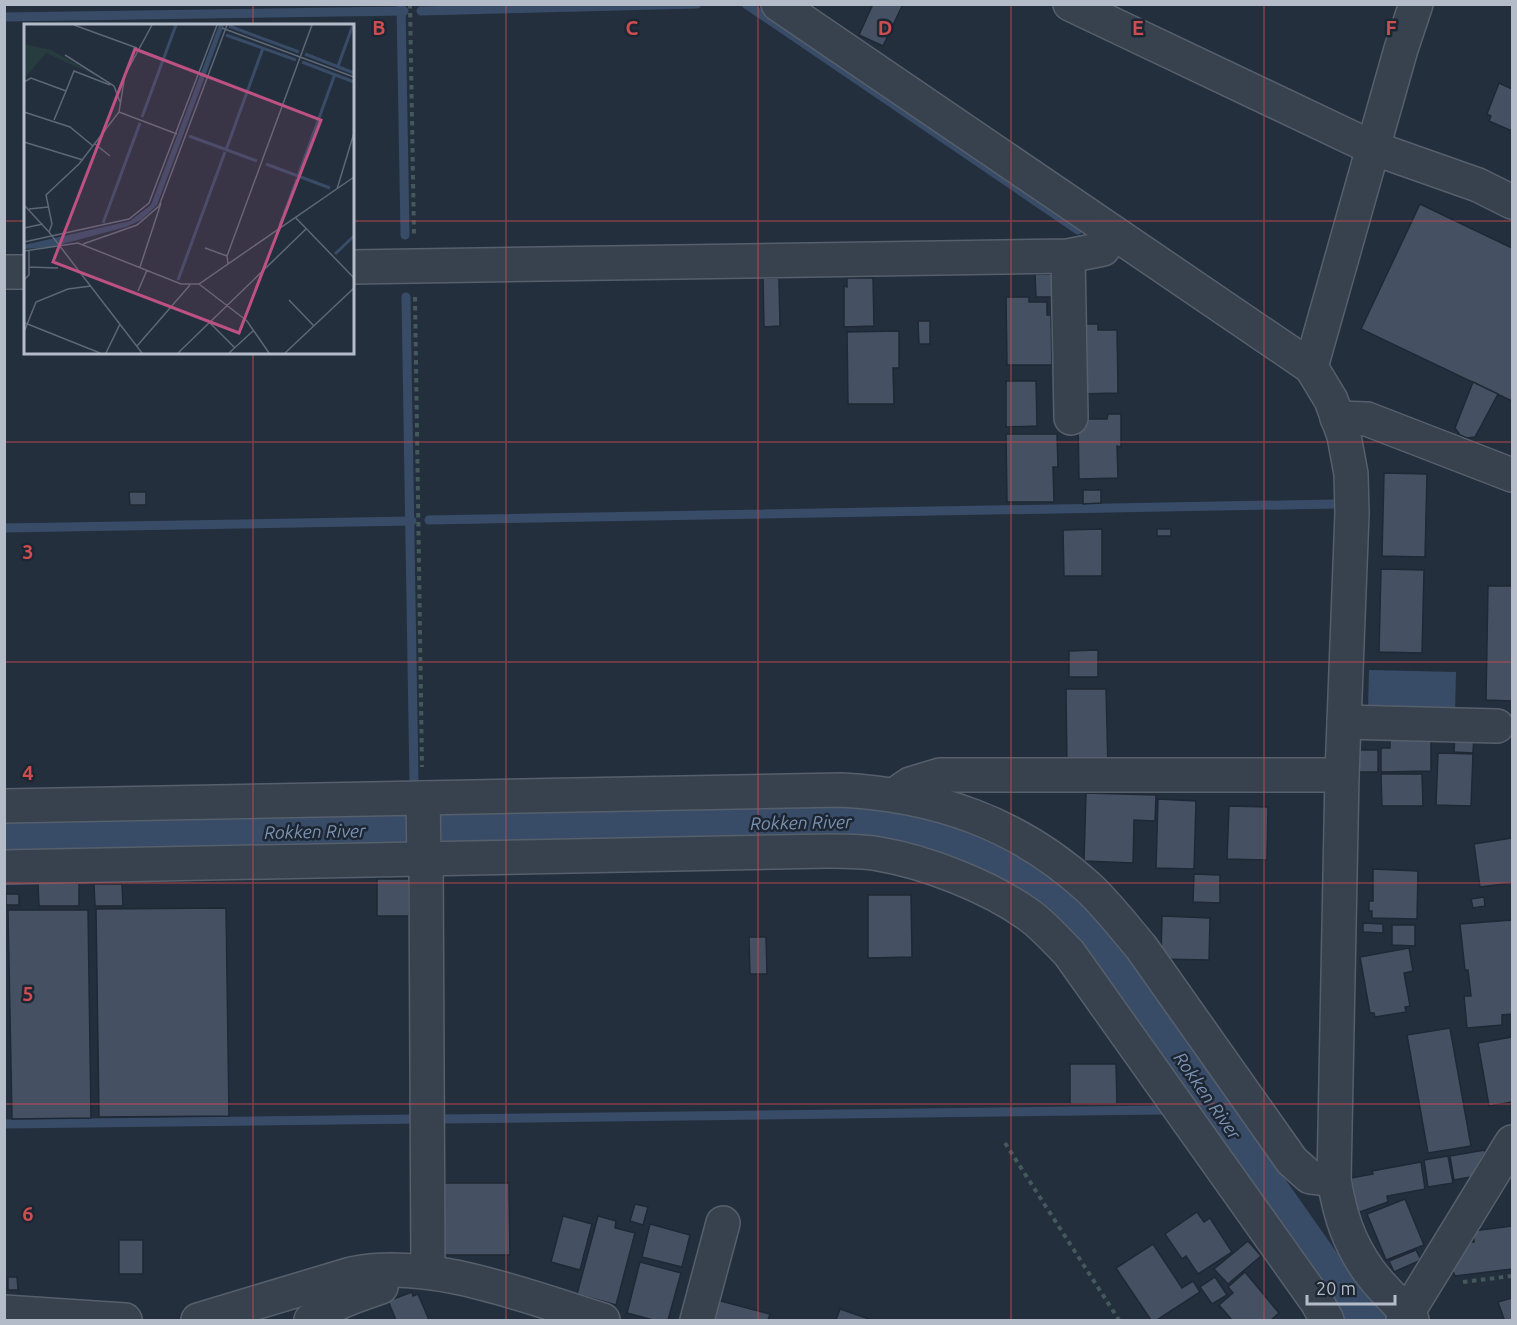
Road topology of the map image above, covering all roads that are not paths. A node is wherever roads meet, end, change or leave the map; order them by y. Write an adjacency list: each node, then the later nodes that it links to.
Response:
1 (778, 4): 6 (street)
2 (1070, 4): 4 (street)
3 (1416, 4): 4 (street)
4 (1373, 148): 5 (street); 11 (street)
5 (1512, 202)
6 (1114, 233): 7 (street); 11 (street)
7 (1068, 256): 8 (street); 12 (street)
8 (354, 267)
9 (4, 272): 10 (street)
10 (24, 272)
11 (1311, 367): 13 (street)
12 (1071, 418)
13 (1337, 418): 14 (street); 15 (street)
14 (1512, 475)
15 (1344, 722): 16 (street); 17 (street)
16 (1497, 726)
17 (1342, 775): 18 (street); 24 (street)
18 (894, 795): 19 (street); 24 (street)
19 (423, 803): 20 (street); 21 (street)
20 (4, 806)
21 (425, 856): 22 (street); 26 (street); 34 (street)
22 (4, 867)
23 (1512, 1142): 28 (street)
24 (1334, 1180): 28 (street)
25 (723, 1223): 33 (street)
26 (428, 1272): 30 (street); 31 (street); 32 (street)
27 (4, 1312): 29 (street)
28 (1407, 1318)
29 (125, 1320)
30 (198, 1320)
31 (311, 1320)
32 (603, 1320)
33 (697, 1320)
34 (1327, 1320)

